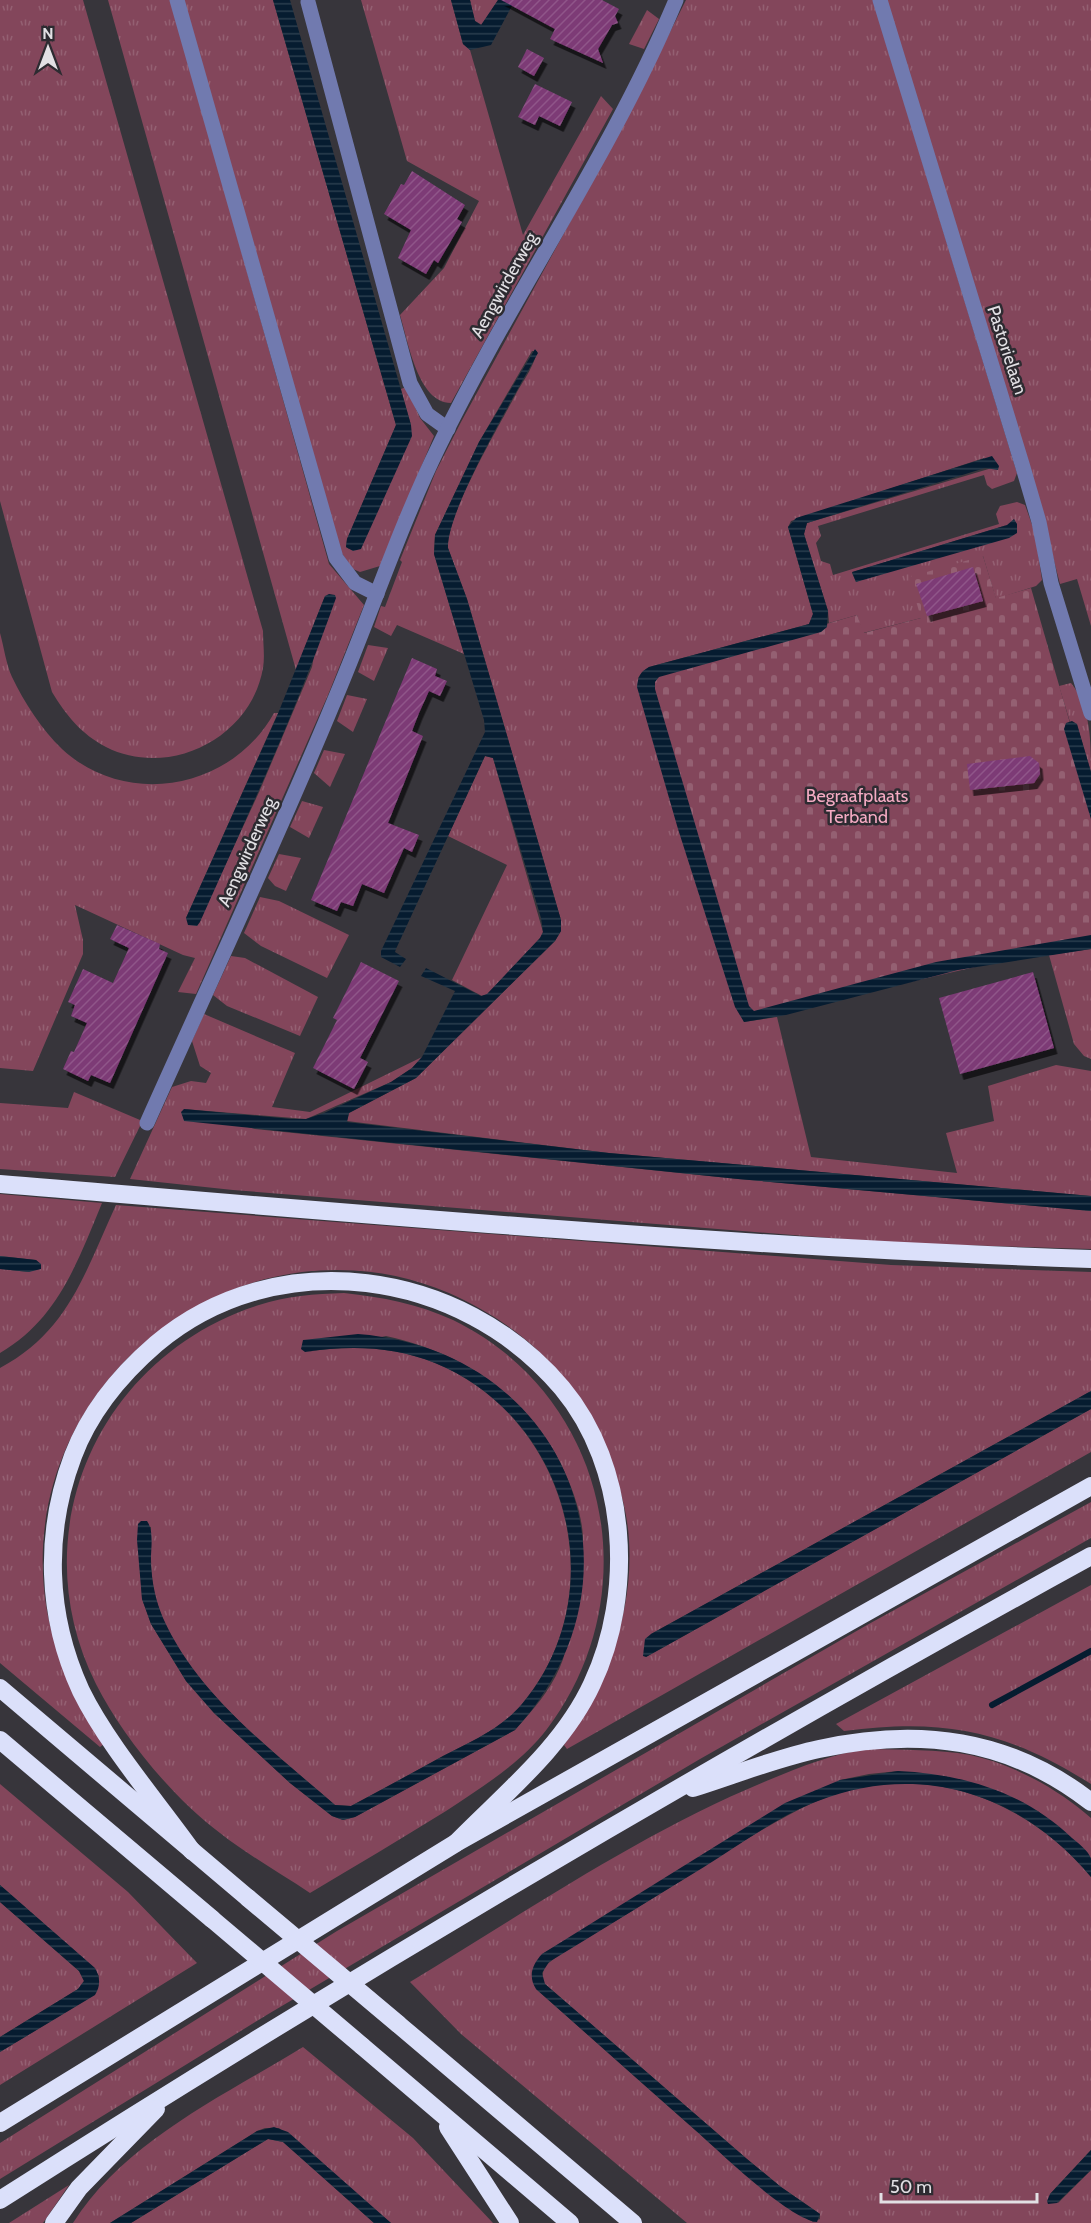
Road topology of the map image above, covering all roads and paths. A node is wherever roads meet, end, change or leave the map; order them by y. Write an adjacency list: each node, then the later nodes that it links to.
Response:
1 (177, 0): 6 (street)
2 (676, 0): 5 (street, Aengwirderweg)
3 (880, 0): 7 (street, Pastorielaan)
4 (308, 2): 5 (street)
5 (448, 429): 6 (street, Aengwirderweg)
6 (378, 594): 8 (street, Aengwirderweg)
7 (1091, 713)
8 (147, 1123)
9 (0, 1184): 10 (highway)
10 (1091, 1259)
11 (1091, 1486): 17 (highway)
12 (1091, 1556): 15 (highway)
13 (0, 1688): 18 (highway)
14 (0, 1740): 20 (highway, bridge)
15 (662, 1797): 16 (highway); 19 (highway)
16 (1091, 1802)
17 (456, 1843): 18 (highway); 21 (highway)
18 (192, 1851): 26 (highway, bridge)
19 (176, 2088): 22 (highway); 23 (highway)
20 (435, 2108): 24 (highway); 25 (highway)
21 (0, 2123)
22 (0, 2200)
23 (54, 2223)
24 (510, 2223)
25 (570, 2223)
26 (633, 2223)

